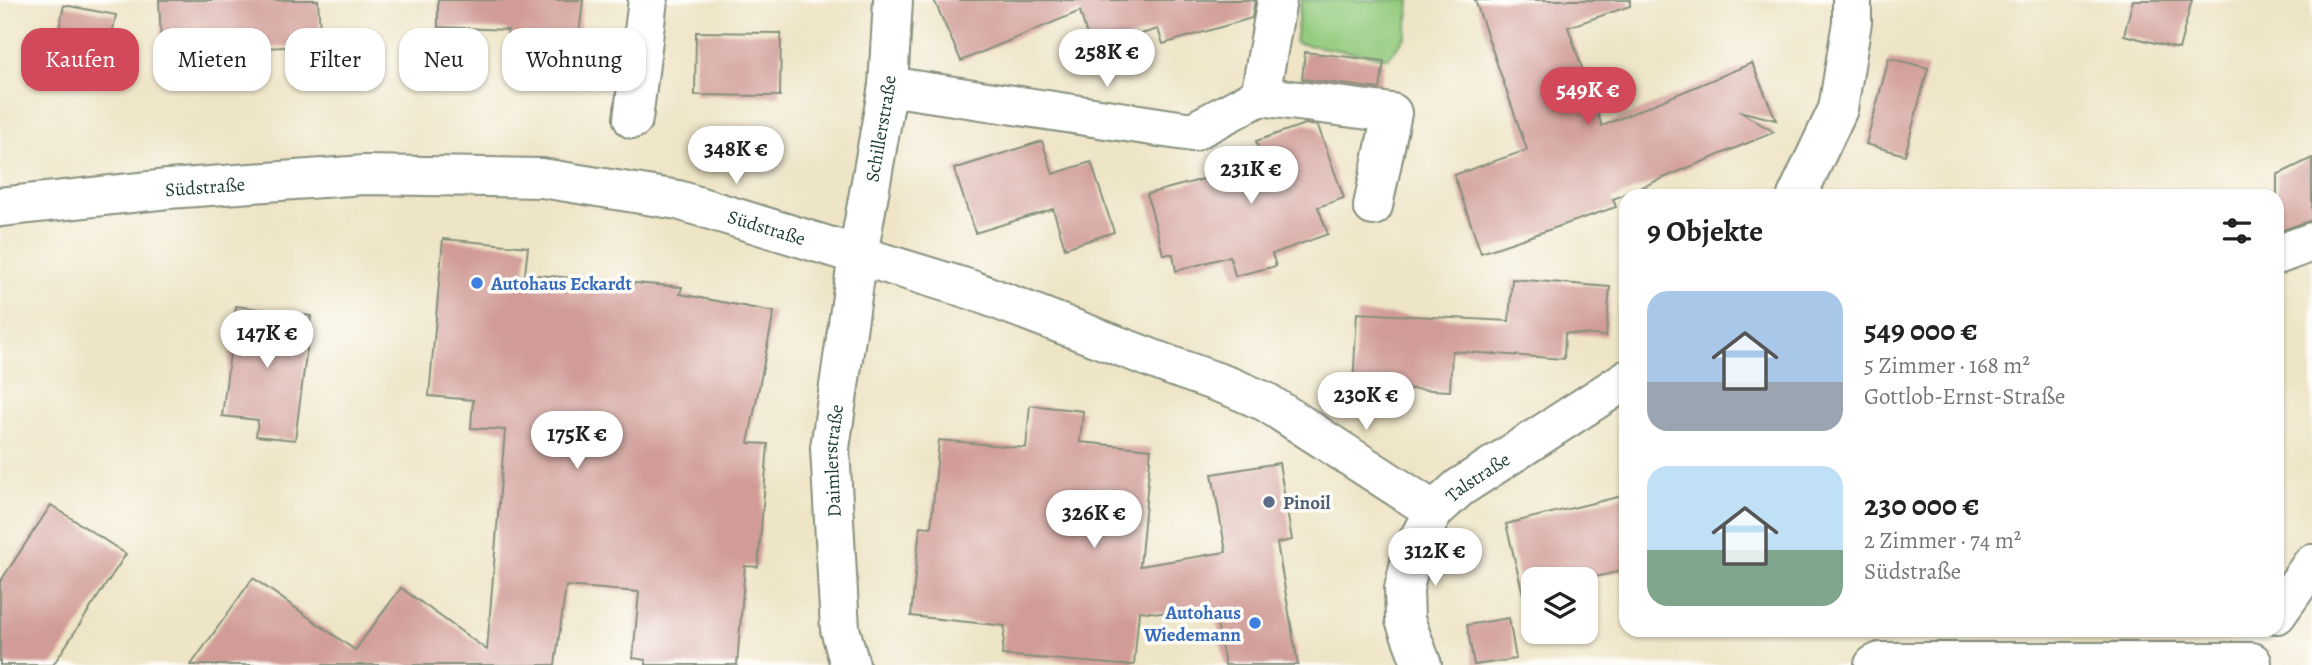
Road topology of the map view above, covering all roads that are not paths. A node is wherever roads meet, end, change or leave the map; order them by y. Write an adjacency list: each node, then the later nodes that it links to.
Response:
1 (648, 0): 7 (street)
2 (893, 0): 5 (street, Schillerstraße)
3 (1277, 0): 6 (street)
4 (1852, 0): 8 (street)
5 (888, 86): 6 (street); 13 (street, Schillerstraße)
6 (1261, 96): 9 (street)
7 (633, 119)
8 (1800, 189)
9 (1373, 206)
10 (0, 207): 13 (street, Südstraße)
11 (2312, 242): 12 (street)
12 (2284, 253)
13 (858, 255): 15 (street, Südstraße); 19 (street, Daimlerstraße)
14 (1619, 385): 15 (street, Talstraße)
15 (1434, 511): 20 (street, Talstraße)
16 (2312, 564): 17 (street)
17 (2284, 604)
18 (2258, 652): 21 (street)
19 (850, 665)
20 (1422, 665)
21 (1874, 665)

